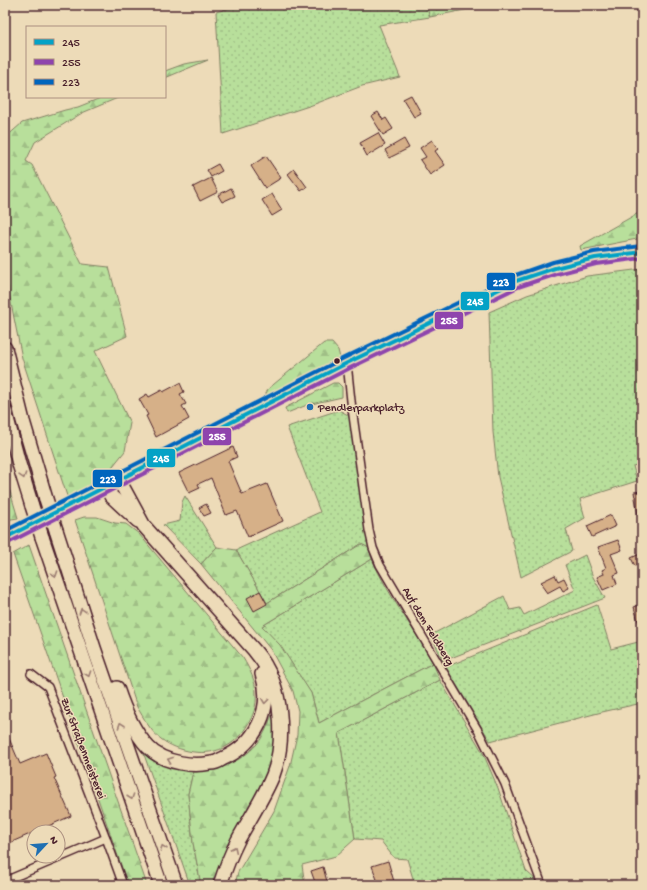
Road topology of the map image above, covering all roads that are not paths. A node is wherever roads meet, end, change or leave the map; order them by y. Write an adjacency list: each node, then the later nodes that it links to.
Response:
1 (642, 252): 3 (street)
2 (5, 348): 9 (highway, one-way to 2, bridge)
3 (347, 363): 5 (street); 18 (street, Auf dem Feldberg)
4 (5, 411): 15 (highway, one-way to 15, bridge)
5 (119, 480): 6 (street); 7 (highway)
6 (106, 486): 7 (highway); 8 (street)
7 (144, 526): 10 (highway)
8 (5, 538)
9 (94, 648): 10 (highway, one-way to 9); 16 (highway, one-way to 9)
10 (254, 650): 17 (highway, one-way to 10)
11 (31, 674): 12 (street, Zur Straßenmeisterei)
12 (106, 838): 13 (street); 14 (street, Zur Straßenmeisterei)
13 (5, 881)
14 (123, 885)
15 (161, 885)
16 (176, 885)
17 (220, 885)
18 (542, 885)

